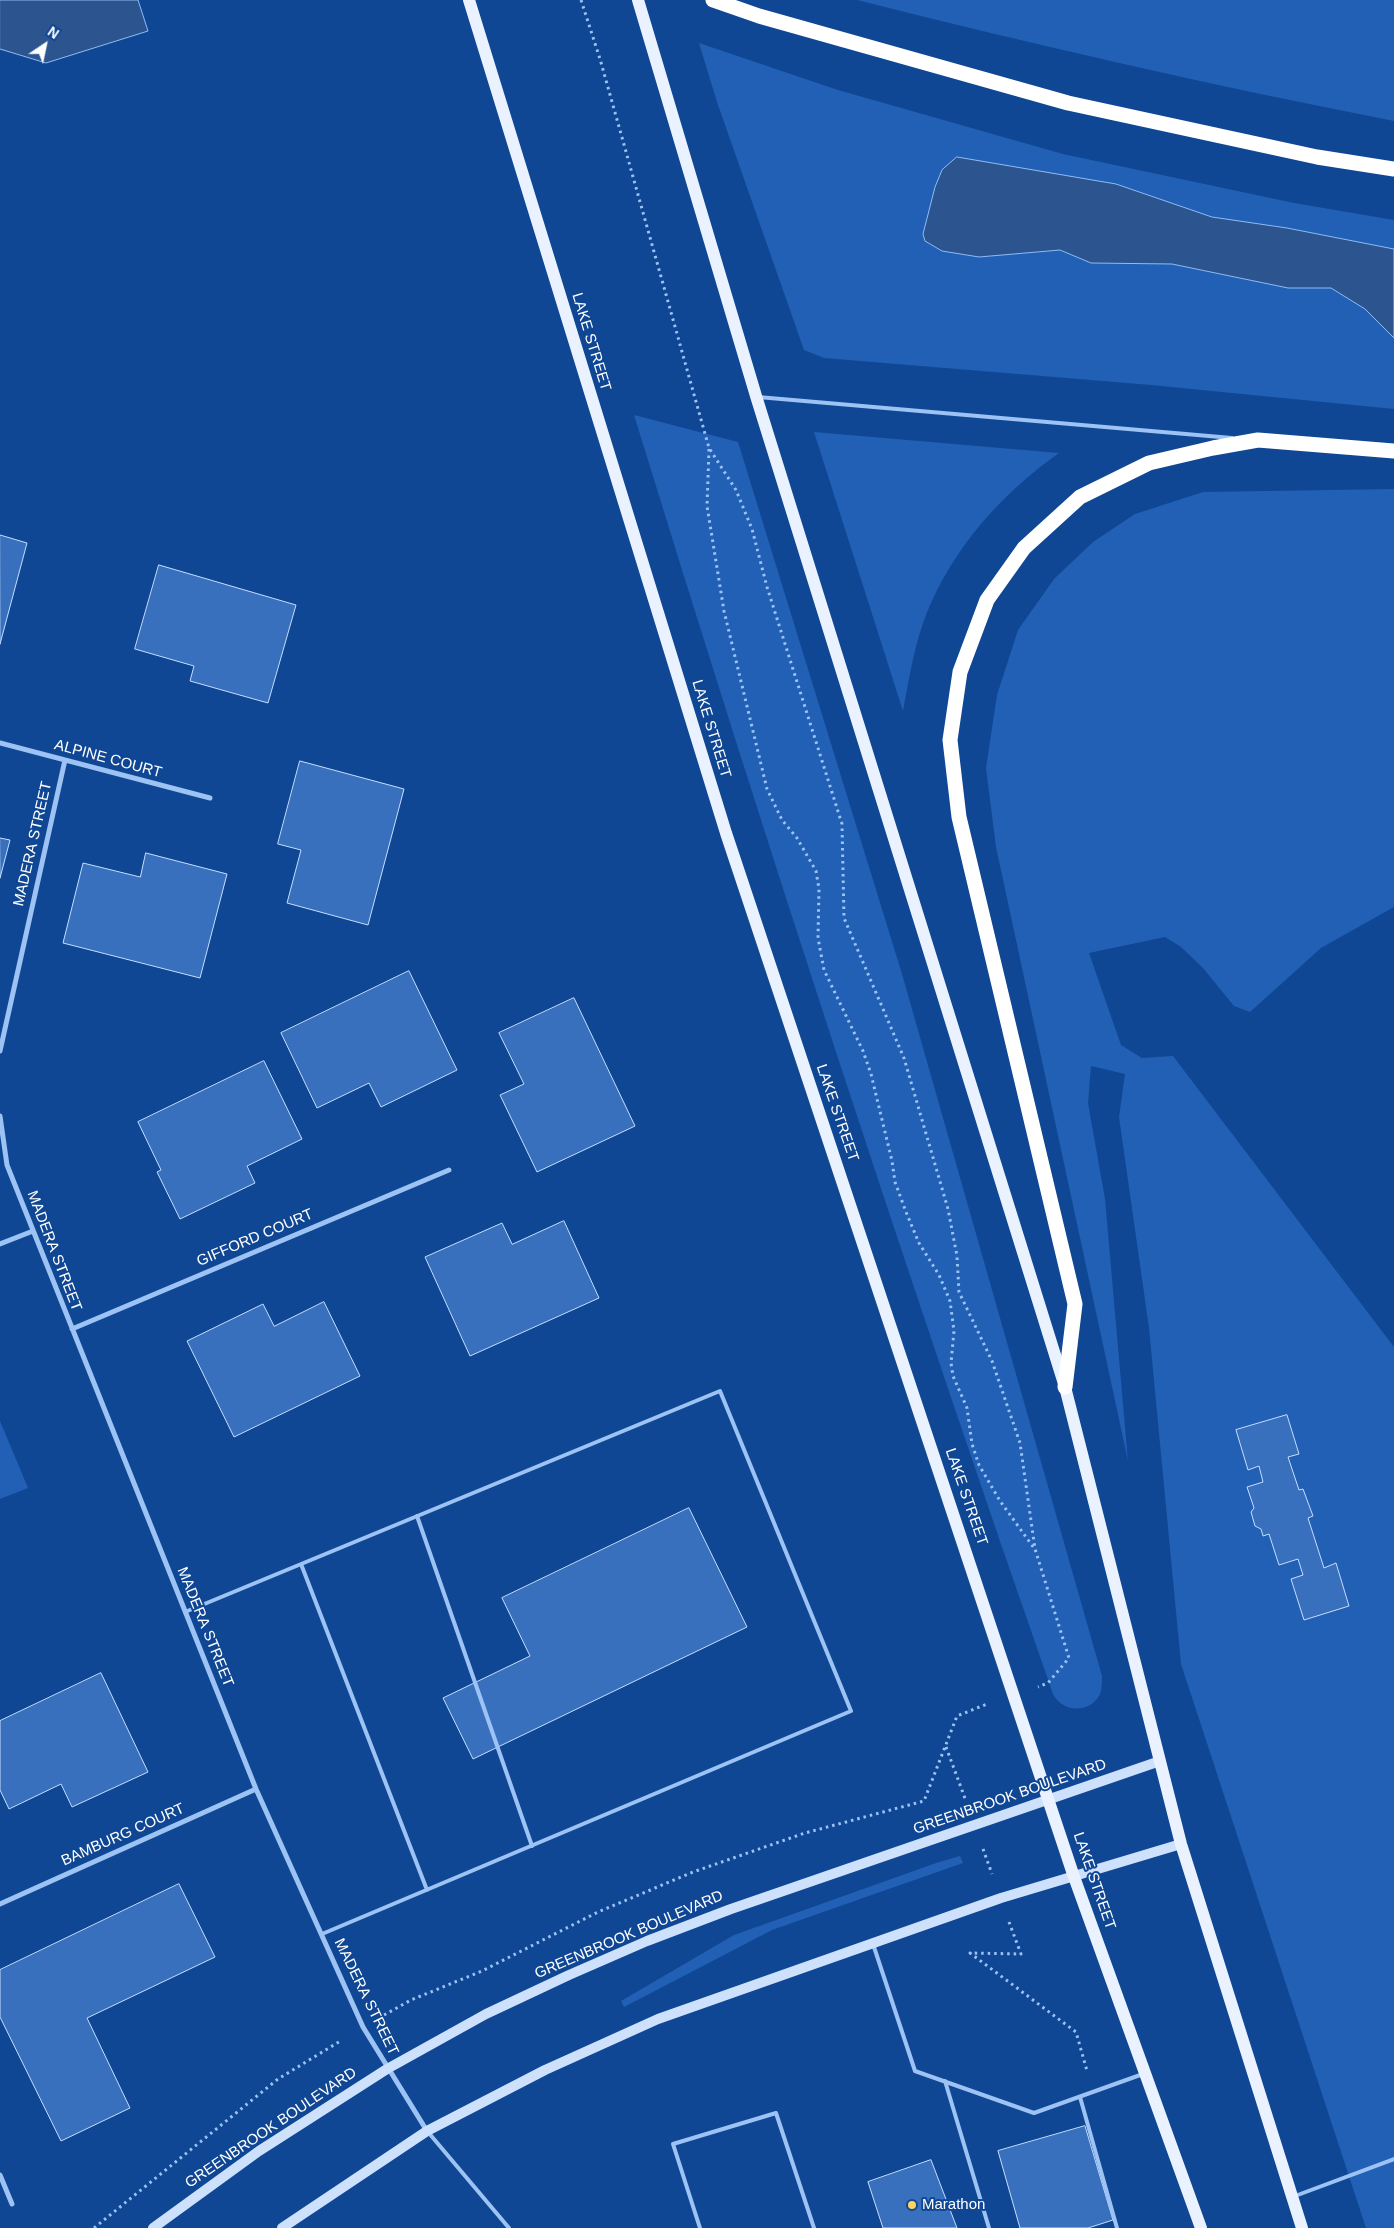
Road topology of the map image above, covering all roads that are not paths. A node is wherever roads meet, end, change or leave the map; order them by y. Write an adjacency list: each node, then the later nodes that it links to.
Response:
1 (469, 0): 23 (main road, LAKE STREET)
2 (638, 0): 5 (main road)
3 (713, 0): 4 (highway)
4 (1394, 168)
5 (756, 396): 6 (lane); 17 (main road)
6 (1258, 440): 7 (highway); 17 (highway)
7 (1394, 451)
8 (0, 743): 9 (street, ALPINE COURT)
9 (65, 760): 10 (street, ALPINE COURT); 11 (street, MADERA STREET)
10 (210, 798)
11 (0, 1051)
12 (0, 1116): 14 (street, MADERA STREET)
13 (449, 1170): 16 (street, GIFFORD COURT)
14 (33, 1231): 15 (street); 16 (street, MADERA STREET)
15 (0, 1244)
16 (72, 1329): 20 (street, MADERA STREET)
17 (1065, 1387): 21 (main road)
18 (417, 1516): 19 (lane); 25 (lane); 25 (lane)
19 (301, 1564): 20 (lane); 27 (lane)
20 (185, 1612): 22 (street, MADERA STREET)
21 (1160, 1761): 23 (main road, GREENBROOK BOULEVARD); 24 (main road)
22 (256, 1789): 28 (street, BAMBURG COURT); 29 (street, MADERA STREET)
23 (1049, 1799): 26 (main road, LAKE STREET); 31 (main road, GREENBROOK BOULEVARD)
24 (1181, 1844): 26 (main road); 38 (main road)
25 (532, 1846): 27 (lane)
26 (1074, 1874): 30 (main road); 32 (main road, LAKE STREET)
27 (427, 1890): 29 (lane)
28 (0, 1904)
29 (322, 1934): 31 (street, MADERA STREET)
30 (873, 1944): 33 (lane); 35 (main road)
31 (387, 2069): 35 (street, MADERA STREET); 40 (main road, GREENBROOK BOULEVARD)
32 (1146, 2073): 34 (lane); 47 (main road, LAKE STREET)
33 (945, 2081): 34 (lane); 45 (lane)
34 (1080, 2097): 46 (lane)
35 (427, 2131): 41 (main road); 42 (lane)
36 (1394, 2159): 38 (lane)
37 (0, 2175): 39 (street)
38 (1293, 2197): 48 (main road)
39 (12, 2204)
40 (153, 2228)
41 (282, 2228)
42 (509, 2228)
43 (700, 2228): 44 (lane)
44 (814, 2228)
45 (989, 2228)
46 (1117, 2228)
47 (1201, 2228)
48 (1302, 2228)

